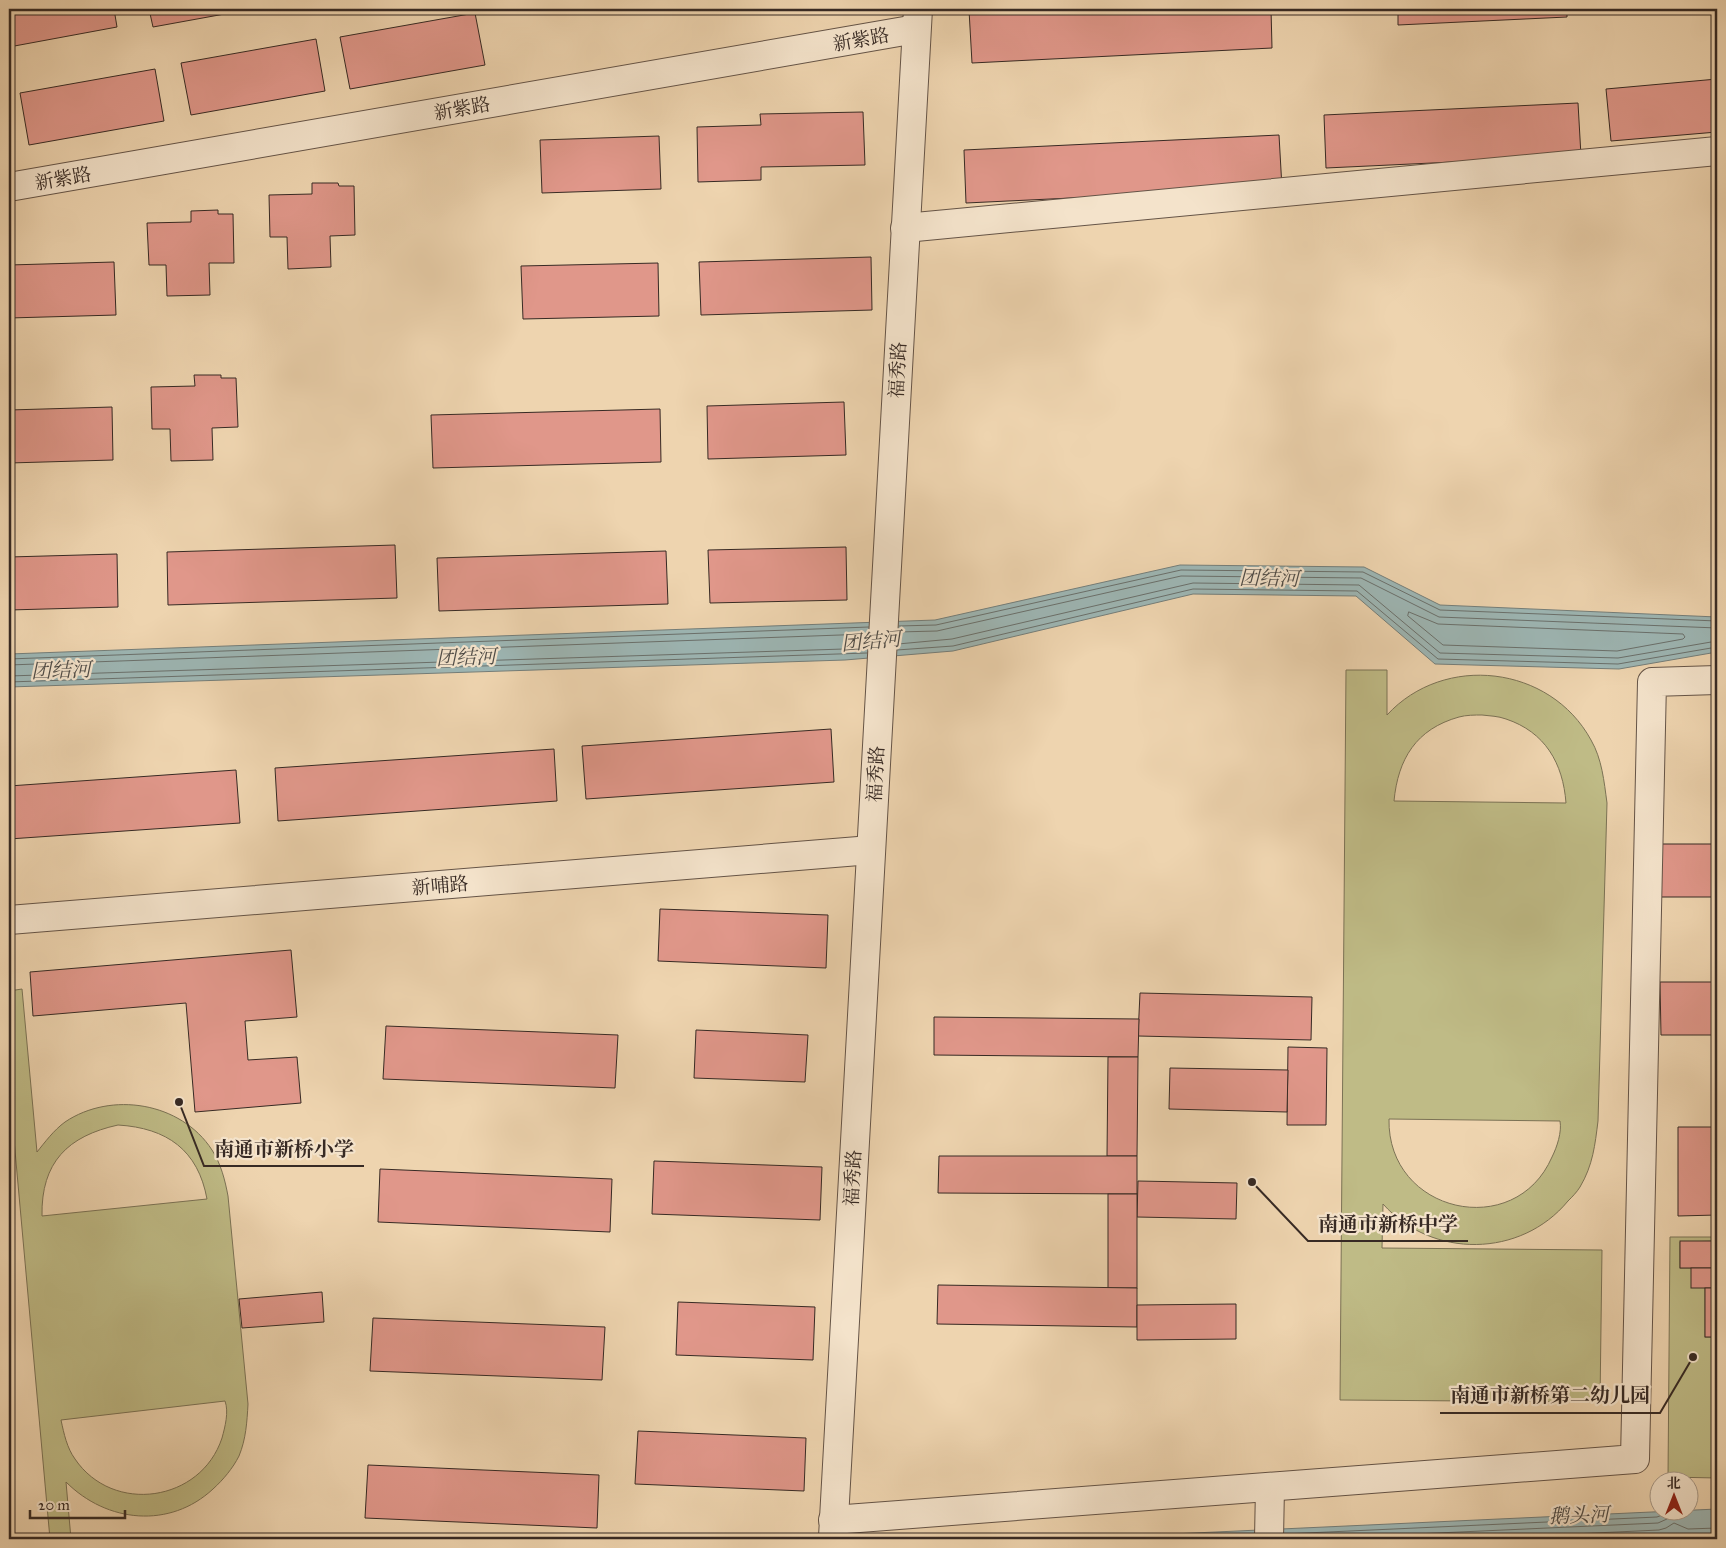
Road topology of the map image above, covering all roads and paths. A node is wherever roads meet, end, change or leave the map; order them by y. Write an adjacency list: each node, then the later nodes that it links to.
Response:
1 (917, 19): 3 (street, 新紫路); 4 (street, 福秀路)
2 (1717, 151): 4 (street)
3 (9, 187)
4 (905, 228): 6 (street, 福秀路)
5 (1717, 680): 8 (street)
6 (870, 850): 7 (street, 新哺路); 9 (street, 福秀路)
7 (9, 920)
8 (1270, 1487): 9 (street); 10 (street)
9 (833, 1530)
10 (1269, 1539)

